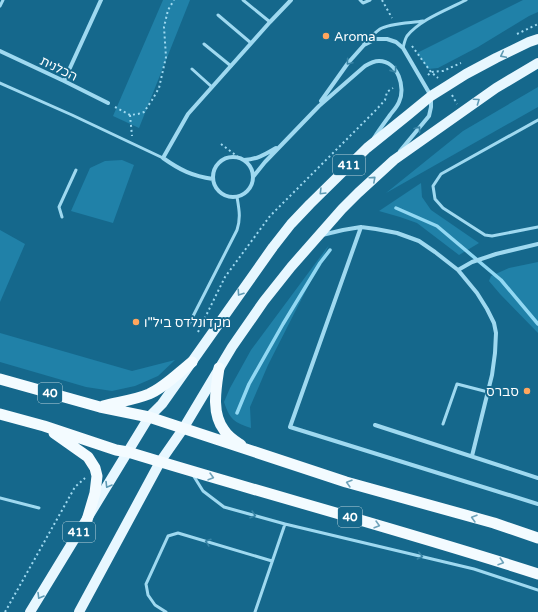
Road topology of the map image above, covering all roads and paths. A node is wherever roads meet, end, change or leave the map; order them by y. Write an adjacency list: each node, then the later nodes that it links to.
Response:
1 (3, 0): 9 (lane)
2 (101, 0): 23 (street)
3 (174, 0): 31 (path)
4 (243, 0): 12 (lane)
5 (291, 0): 12 (street)
6 (360, 0): 7 (lane)
7 (370, 0)
8 (466, 0): 11 (lane)
9 (0, 6)
10 (218, 15): 15 (lane)
11 (425, 20): 13 (lane); 17 (lane)
12 (270, 22): 15 (street)
13 (406, 38): 18 (lane); 25 (path)
14 (538, 39): 25 (main road, 411, one-way to 25)
15 (251, 43): 21 (street)
16 (204, 44): 21 (lane)
17 (364, 45): 18 (street); 29 (street, one-way to 29)
18 (403, 48): 27 (street)
19 (0, 51): 23 (street, הכלנית)
20 (538, 63): 30 (main road, 411, one-way to 20)
21 (231, 66): 26 (street)
22 (192, 69): 26 (lane)
23 (64, 81): 28 (street, הכלנית)
24 (0, 83): 33 (lane)
25 (447, 86): 27 (main road, 411); 30 (path)
26 (212, 87): 38 (street)
27 (431, 96): 36 (main road, 411); 40 (street, one-way to 27)
28 (108, 104): 31 (path)
29 (319, 106): 35 (street); 36 (street, one-way to 36)
30 (462, 112): 40 (main road, 411)
31 (130, 115): 33 (path)
32 (538, 120): 47 (lane)
33 (134, 144): 38 (lane)
34 (221, 144): 37 (path)
35 (281, 145): 39 (street); 42 (street)
36 (367, 148): 52 (main road, 411, one-way to 52)
37 (238, 157): 39 (street); 43 (street)
38 (163, 158): 43 (street)
39 (244, 160): 42 (street)
40 (394, 160): 48 (main road, 411, one-way to 40)
41 (76, 170): 45 (lane)
42 (253, 177): 44 (street)
43 (213, 179): 44 (street)
44 (237, 197): 51 (lane)
45 (62, 217)
46 (361, 227): 48 (street); 50 (street); 71 (street)
47 (538, 227)
48 (317, 237): 53 (main road, 411)
49 (538, 244): 50 (street)
50 (458, 270): 55 (street)
51 (188, 326)
52 (192, 362): 56 (highway); 58 (main road, 411)
53 (219, 368): 62 (main road, 411); 64 (highway)
54 (0, 379): 56 (highway, 40)
55 (488, 392): 59 (lane); 65 (street)
56 (100, 407): 58 (highway, 40)
57 (0, 414): 61 (highway, 40)
58 (149, 417): 62 (highway, 40); 63 (main road, 411)
59 (443, 424)
60 (375, 425): 65 (street)
61 (44, 426): 63 (highway, 40); 67 (highway)
62 (183, 429): 64 (highway, 40); 66 (main road, 411)
63 (128, 452): 66 (highway, 40); 73 (main road, 411, one-way to 73)
64 (253, 452): 75 (highway, 40, one-way to 64)
65 (472, 456): 69 (street)
66 (160, 462): 68 (highway, 40); 81 (main road, 411)
67 (95, 468): 73 (highway); 79 (path)
68 (190, 471): 74 (lane, one-way to 74); 77 (highway, 40, one-way to 77)
69 (538, 478)
70 (0, 498): 72 (lane)
71 (538, 504)
72 (39, 508)
73 (87, 520): 80 (main road, 411, one-way to 80)
74 (285, 524): 76 (lane); 78 (lane, one-way to 78)
75 (538, 538)
76 (272, 561): 82 (lane, one-way to 82); 83 (lane)
77 (538, 574)
78 (538, 590)
79 (5, 612)
80 (30, 612)
81 (79, 612)
82 (166, 612)
83 (255, 612)

